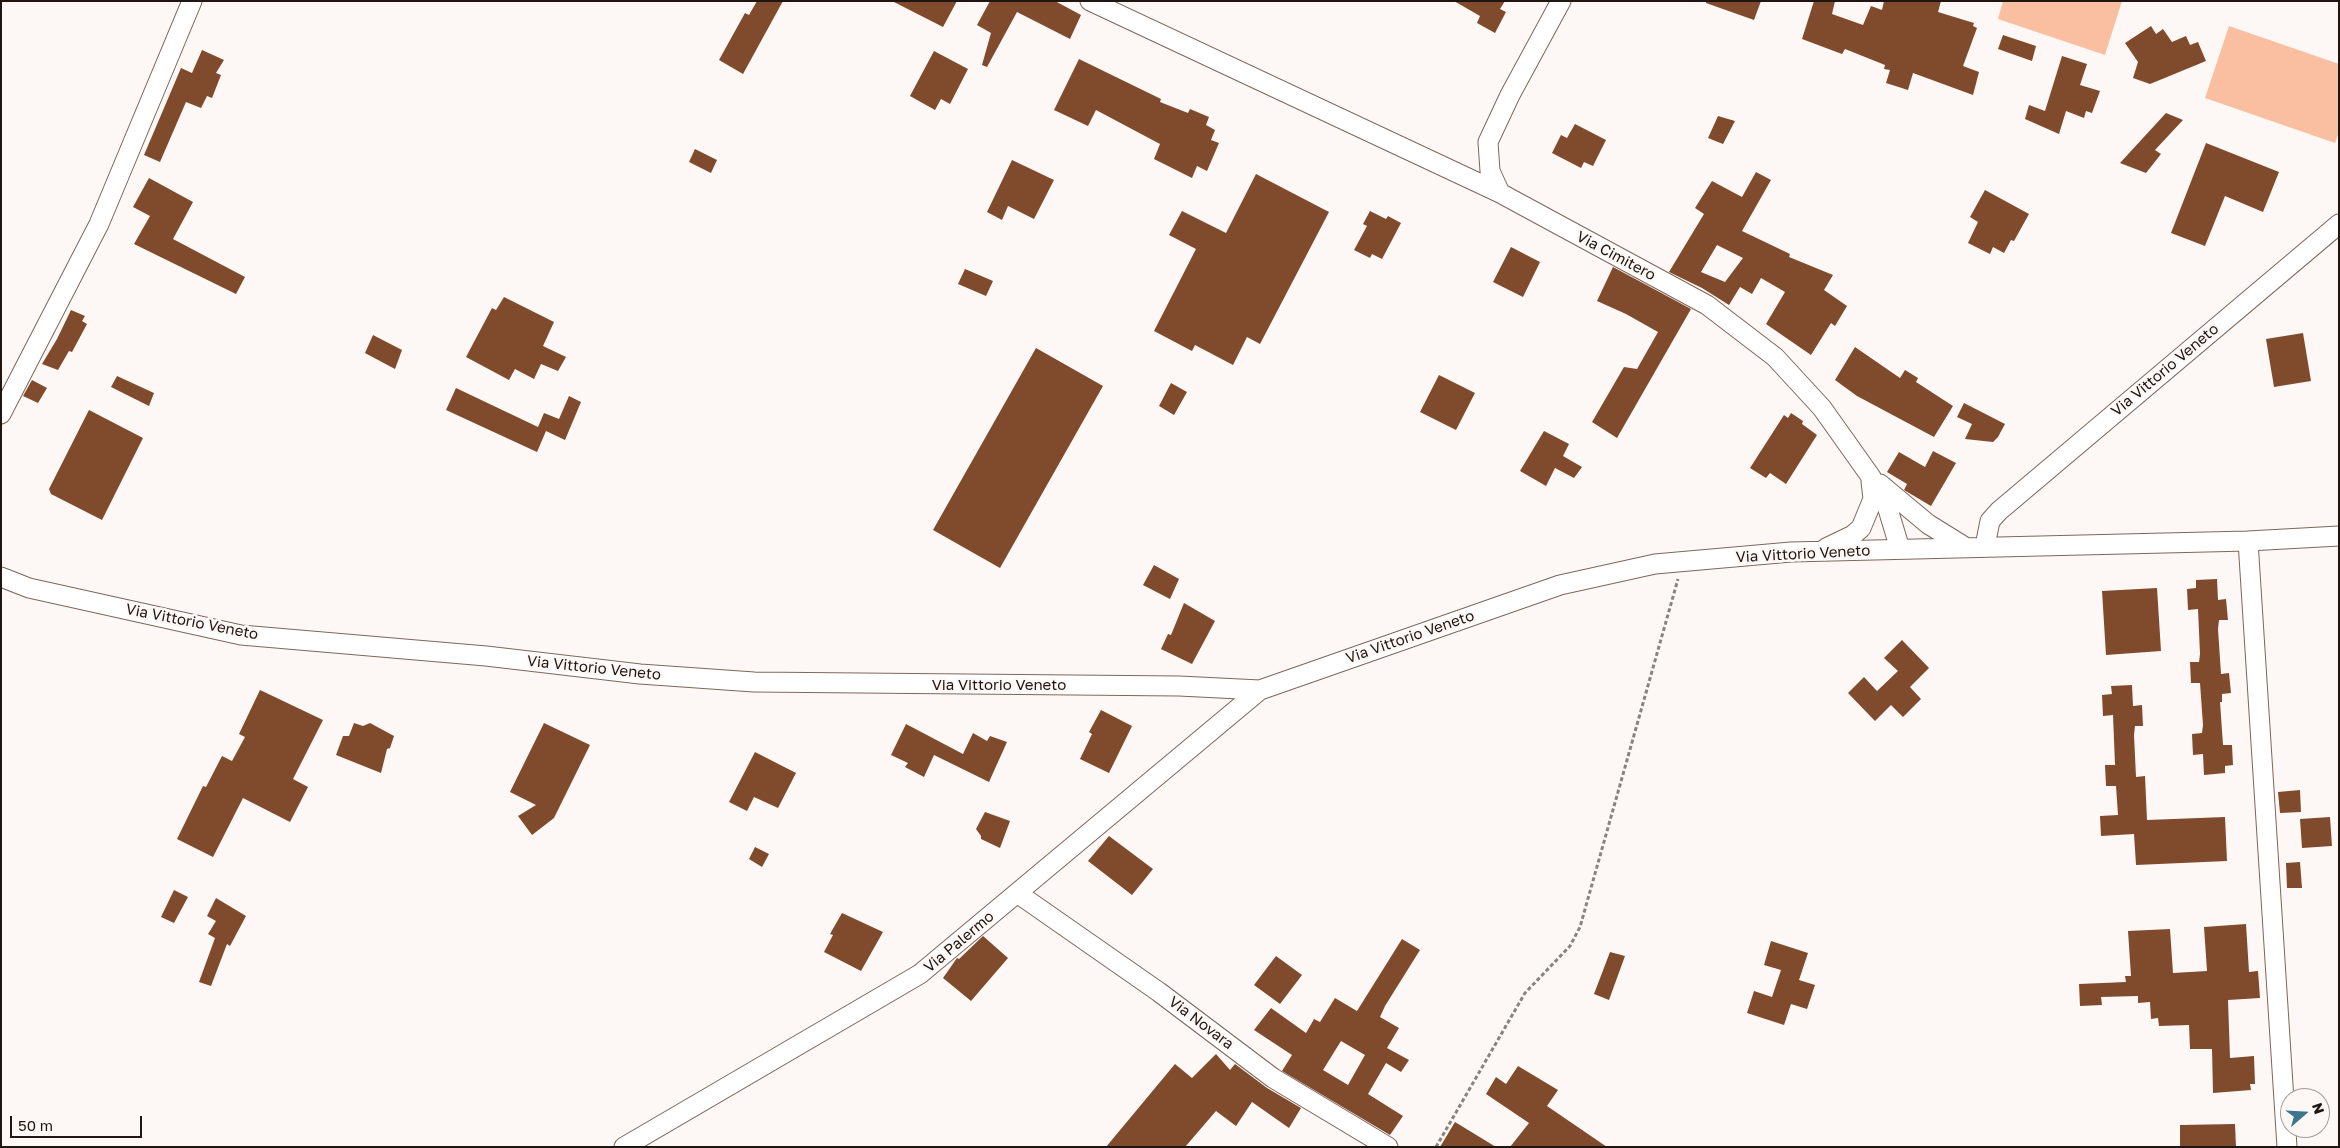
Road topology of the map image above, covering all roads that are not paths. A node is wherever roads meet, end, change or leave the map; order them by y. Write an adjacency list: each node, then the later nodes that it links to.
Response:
1 (192, 1): 6 (street)
2 (1090, 1): 4 (street, Via Cimitero)
3 (1561, 1): 4 (street)
4 (1500, 193): 7 (street, Via Cimitero)
5 (2339, 224): 10 (street, Via Vittorio Veneto)
6 (1, 414)
7 (1871, 477): 11 (street, Via Cimitero); 12 (street, Via Cimitero); 13 (street)
8 (2339, 536): 9 (street, Via Vittorio Veneto)
9 (2248, 541): 10 (street, Via Vittorio Veneto); 19 (street)
10 (1985, 546): 11 (street, Via Vittorio Veneto)
11 (1965, 547): 12 (street, Via Vittorio Veneto)
12 (1900, 549): 13 (street, Via Vittorio Veneto)
13 (1819, 551): 15 (street, Via Vittorio Veneto)
14 (1, 577): 15 (street, Via Vittorio Veneto)
15 (1260, 690): 16 (street, Via Palermo)
16 (1017, 893): 17 (street, Via Palermo); 18 (street, Via Novara)
17 (624, 1147)
18 (1388, 1147)
19 (2287, 1147)

